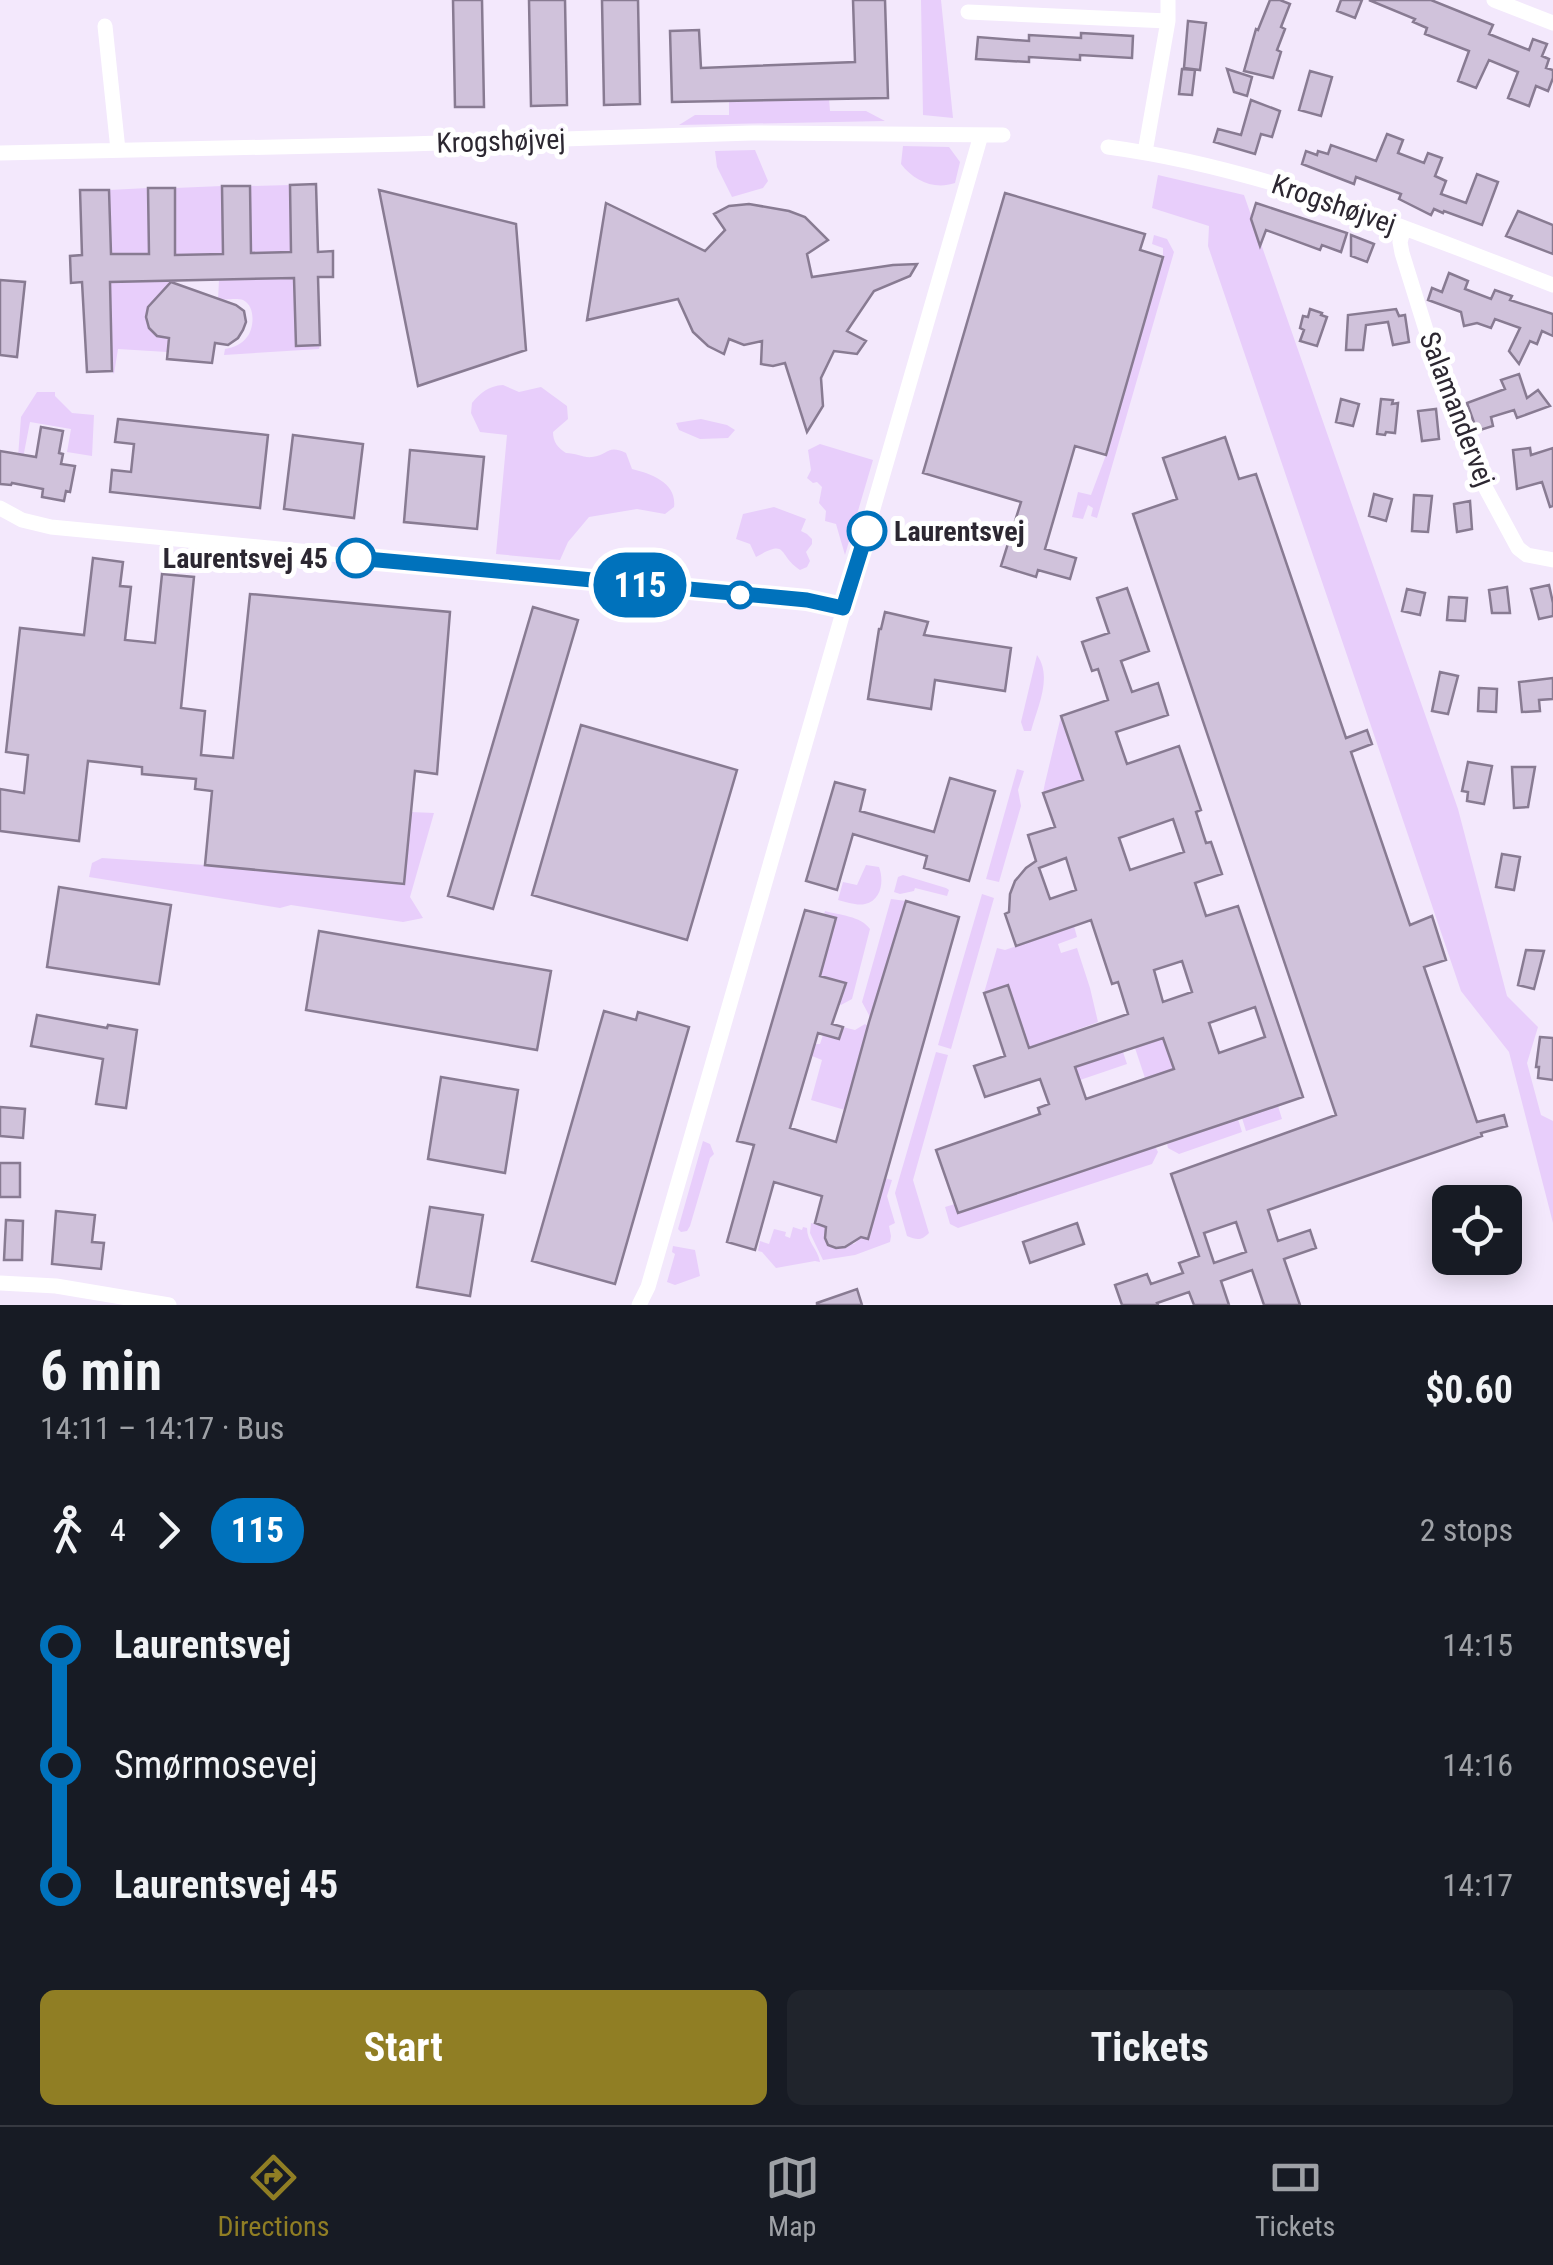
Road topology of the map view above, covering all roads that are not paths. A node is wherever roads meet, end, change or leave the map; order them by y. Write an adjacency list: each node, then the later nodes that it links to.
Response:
1 (1168, 0): 4 (street)
2 (1494, 0): 5 (street)
3 (968, 12): 4 (street)
4 (1168, 21): 11 (street)
5 (1553, 22)
6 (105, 26): 10 (street)
7 (981, 135): 8 (street, Krogshøjvej); 10 (street, Krogshøjvej); 17 (street)
8 (1003, 135)
9 (1108, 147): 11 (street, Krogshøjvej)
10 (118, 150): 12 (street, Krogshøjvej)
11 (1145, 152): 13 (street, Krogshøjvej)
12 (0, 153)
13 (1404, 228): 14 (street, Krogshøjvej); 16 (street, Salamandervej)
14 (1553, 285)
15 (0, 508): 17 (street)
16 (1553, 560)
17 (843, 608): 19 (street)
18 (0, 1283): 20 (street)
19 (641, 1302)
20 (169, 1305)

